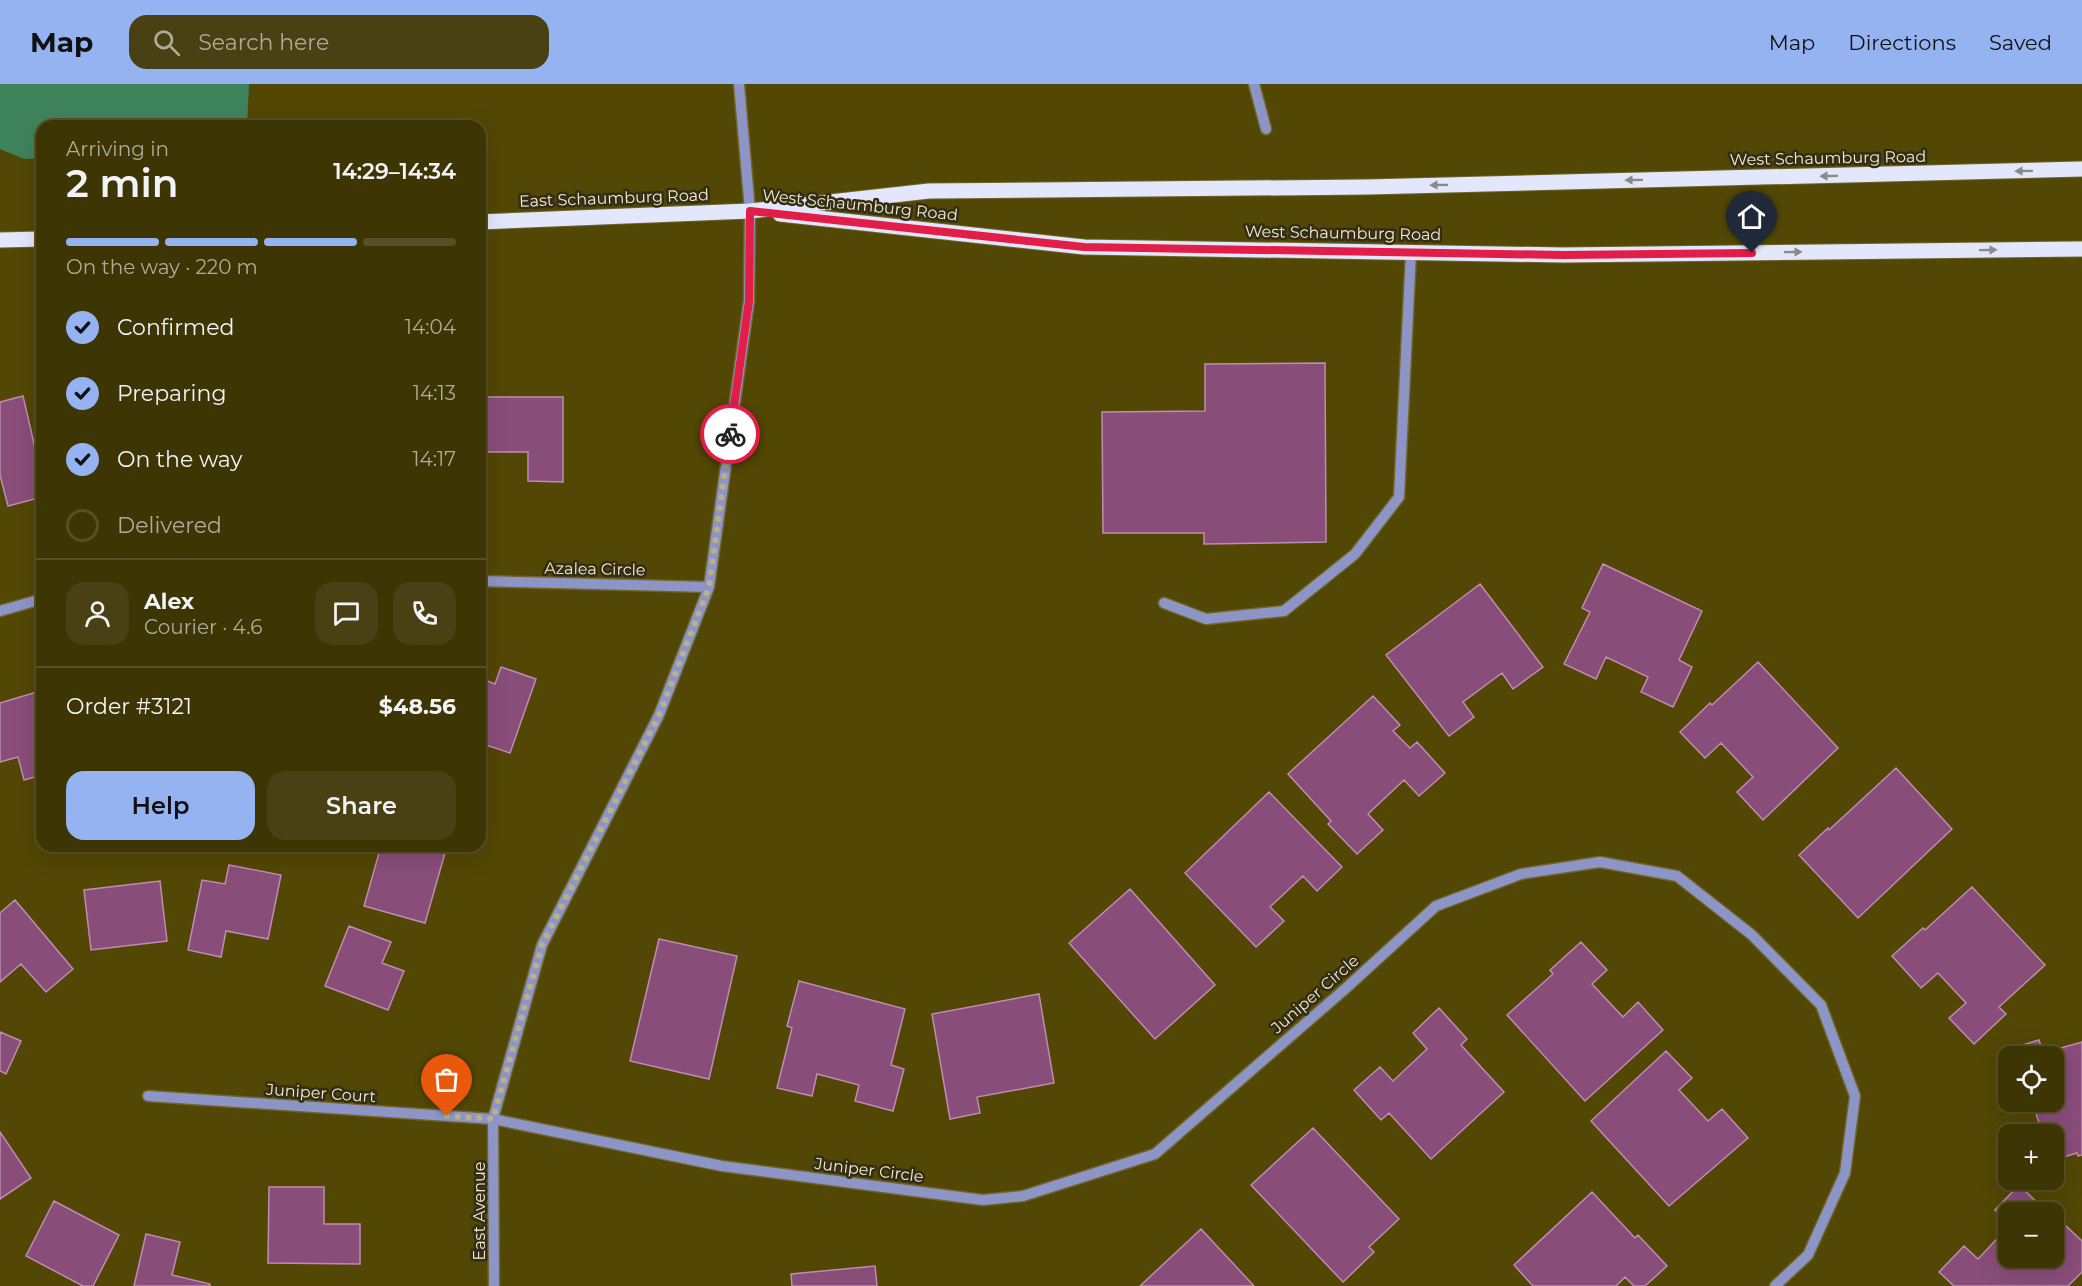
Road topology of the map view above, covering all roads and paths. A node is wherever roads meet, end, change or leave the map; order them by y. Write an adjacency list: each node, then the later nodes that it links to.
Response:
1 (739, 84): 5 (street, East Avenue)
2 (1254, 84): 3 (street)
3 (1266, 129)
4 (2082, 169): 5 (main road, West Schaumburg Road, one-way to 5)
5 (750, 211): 6 (main road, East Schaumburg Road); 10 (main road, West Schaumburg Road); 12 (street, East Avenue)
6 (486, 222)
7 (36, 239): 8 (main road)
8 (0, 240)
9 (2082, 249): 10 (main road, West Schaumburg Road, one-way to 9)
10 (1411, 252): 14 (street)
11 (486, 581): 12 (street, Azalea Circle)
12 (709, 587): 17 (street, East Avenue)
13 (36, 601): 15 (street)
14 (1164, 603)
15 (0, 610)
16 (148, 1096): 17 (street, Juniper Court)
17 (493, 1119): 18 (street, East Avenue); 19 (street, Juniper Circle)
18 (494, 1286)
19 (1774, 1286)

